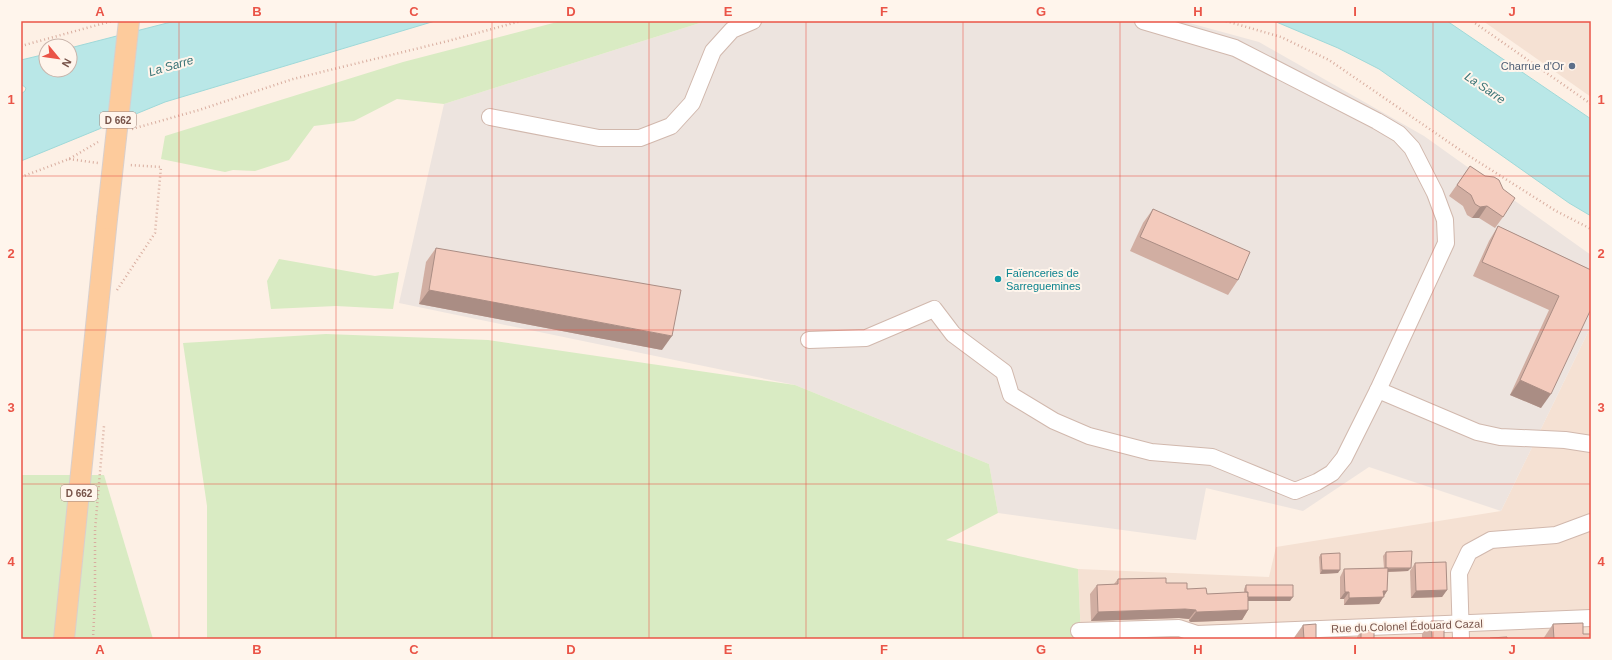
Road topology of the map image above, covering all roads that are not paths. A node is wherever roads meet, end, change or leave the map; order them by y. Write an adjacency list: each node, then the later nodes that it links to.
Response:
1 (129, 21): 15 (main road, D 662, bridge)
2 (753, 21): 4 (street)
3 (1143, 21): 6 (street)
4 (490, 117)
5 (809, 340): 6 (street)
6 (1378, 390): 7 (street)
7 (1591, 444)
8 (1591, 522): 12 (street)
9 (1591, 618): 12 (street, Rue du Colonel Édouard Cazal)
10 (1079, 631): 14 (street, Rue du Colonel Édouard Cazal)
11 (1396, 632): 12 (street, Rue du Colonel Édouard Cazal); 13 (street, Rue du Colonel Édouard Cazal)
12 (1461, 632)
13 (1329, 634): 14 (street, Rue du Colonel Édouard Cazal)
14 (1264, 635)
15 (64, 639)

